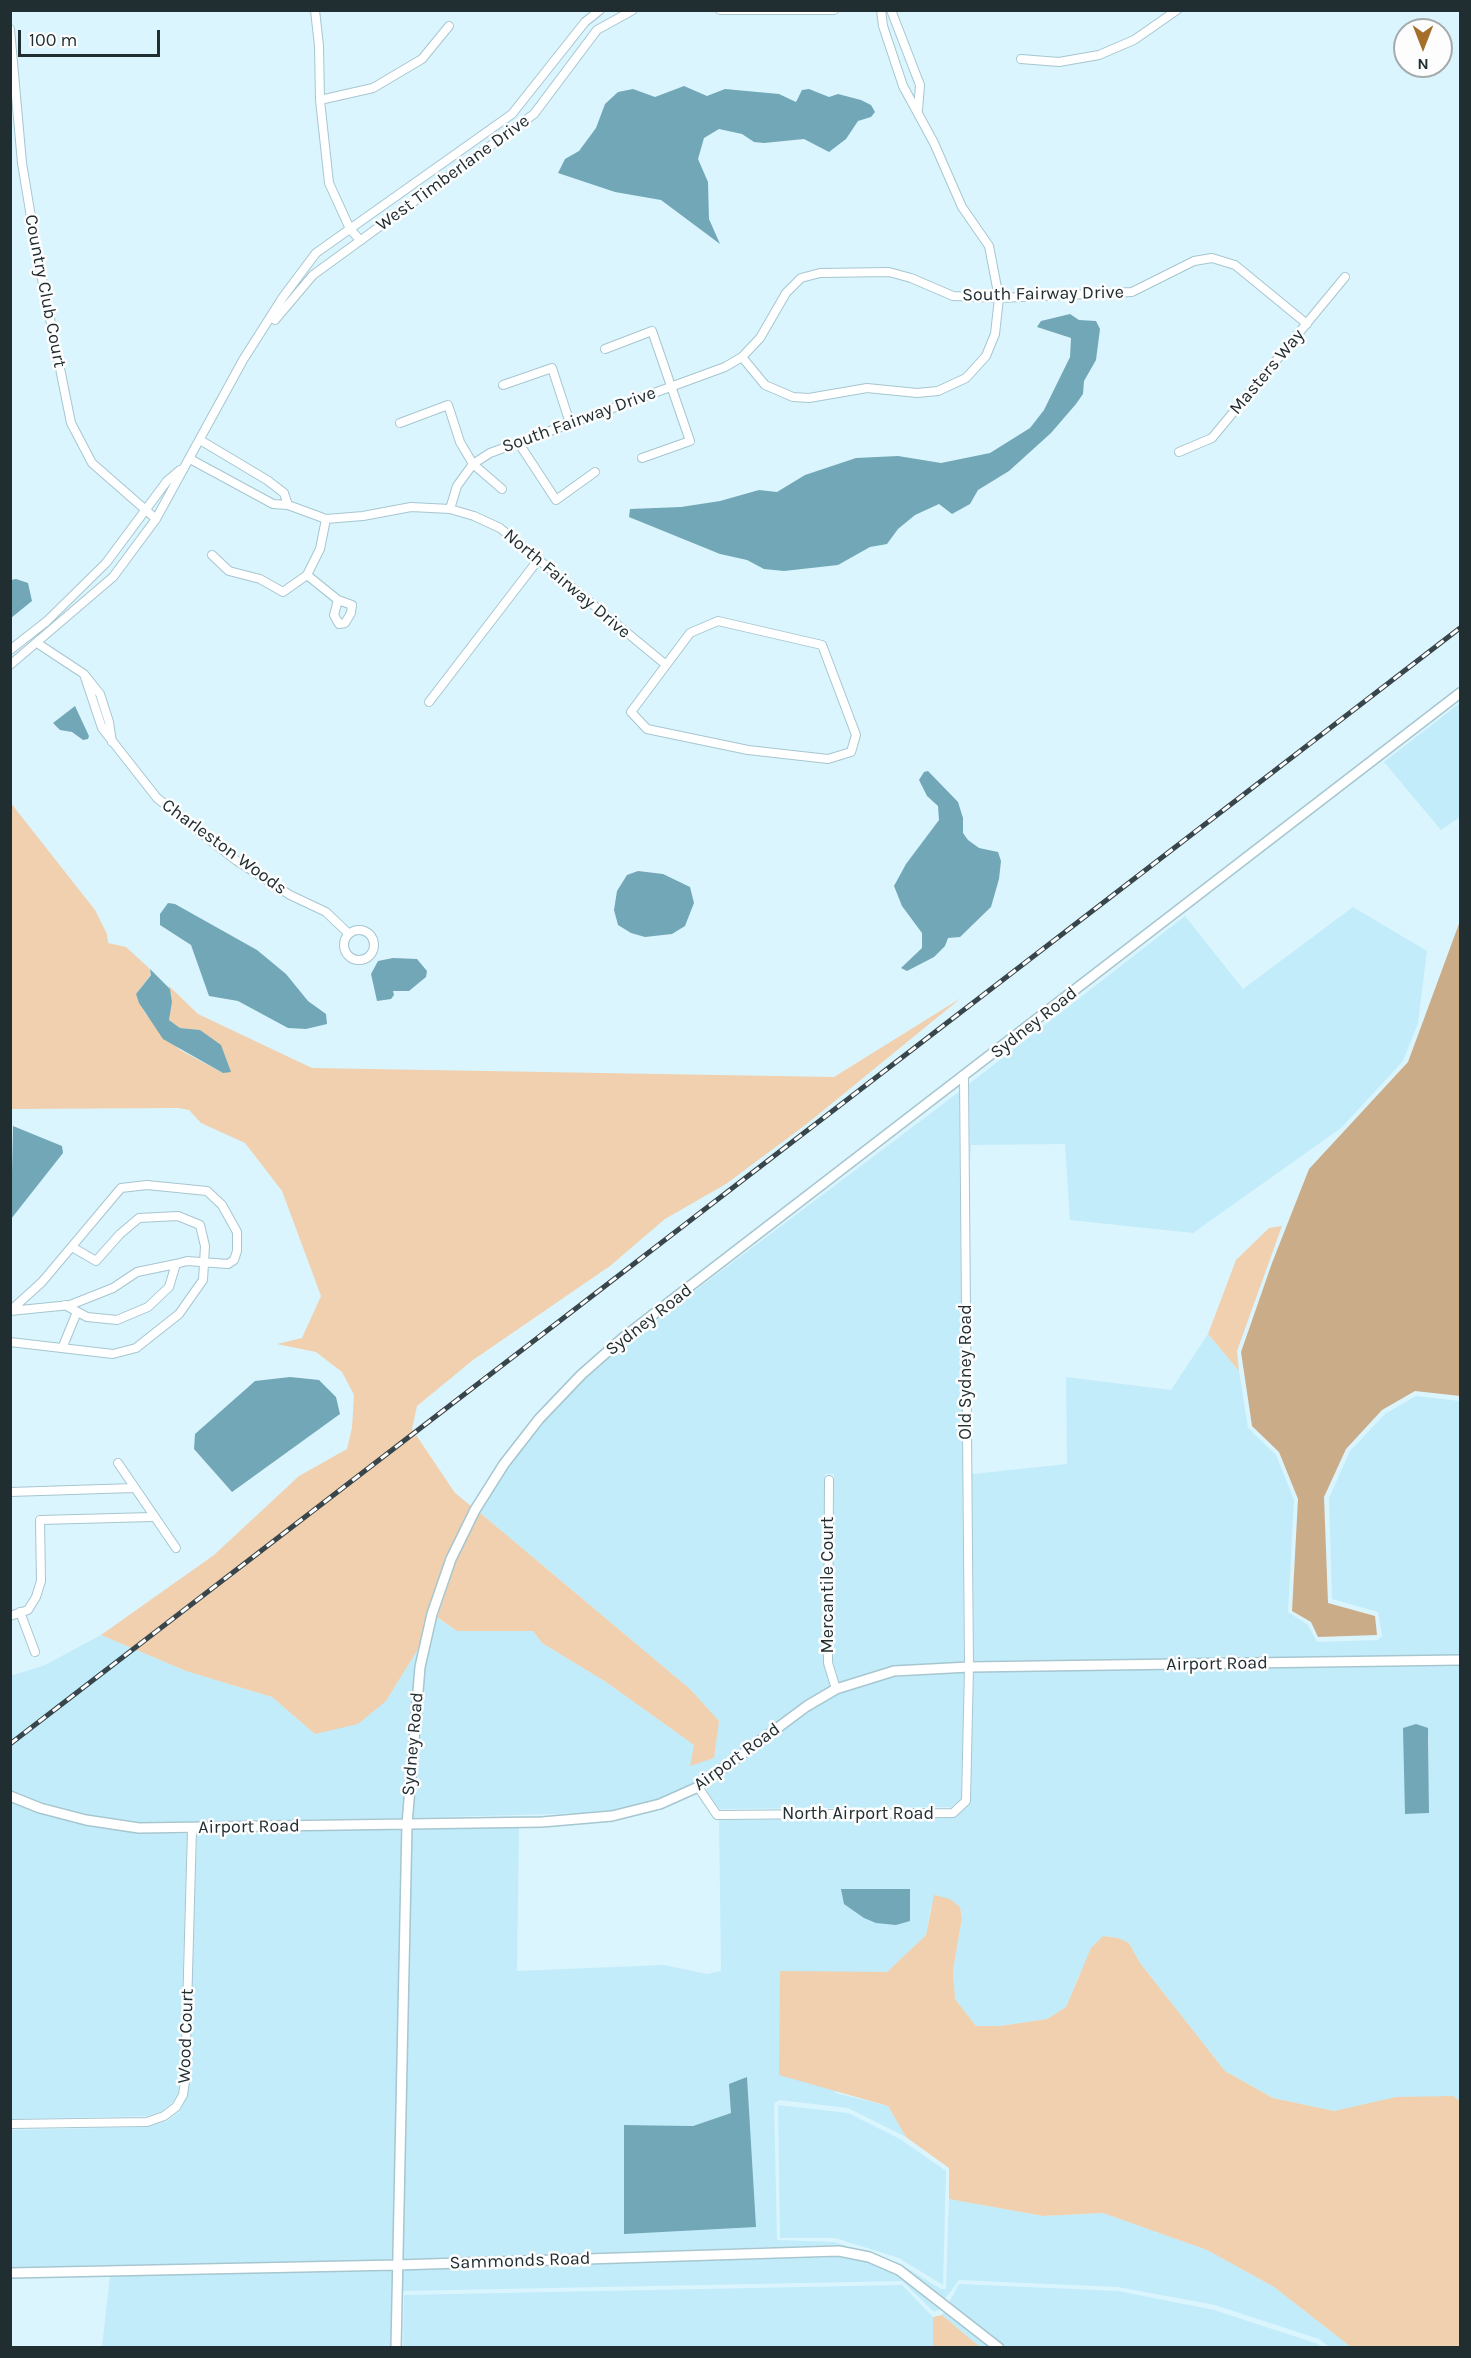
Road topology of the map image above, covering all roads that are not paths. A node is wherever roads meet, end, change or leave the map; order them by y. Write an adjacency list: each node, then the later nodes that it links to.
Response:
1 (315, 10): 12 (street)
2 (600, 10): 14 (street, West Timberlane Drive)
3 (633, 10): 15 (street, West Timberlane Drive)
4 (720, 10): 5 (street)
5 (834, 10)
6 (881, 10): 13 (street)
7 (891, 10): 13 (street)
8 (1173, 11): 11 (street)
9 (449, 26): 12 (street)
10 (10, 29): 36 (street, Country Club Court)
11 (1021, 59)
12 (320, 100): 14 (street)
13 (918, 111): 17 (street)
14 (350, 228): 15 (street); 19 (street, West Timberlane Drive)
15 (360, 240): 19 (street, West Timberlane Drive)
16 (1345, 278): 18 (street, Masters Way)
17 (999, 298): 18 (street, South Fairway Drive); 21 (street, South Fairway Drive); 21 (street)
18 (1307, 324): 28 (street, Masters Way)
19 (264, 329): 26 (street, West Timberlane Drive)
20 (604, 349): 23 (street)
21 (742, 357): 23 (street, South Fairway Drive)
22 (503, 385): 25 (street)
23 (671, 387): 25 (street, South Fairway Drive); 29 (street)
24 (400, 423): 31 (street)
25 (570, 423): 27 (street, South Fairway Drive)
26 (200, 440): 30 (street, West Timberlane Drive); 34 (street)
27 (518, 442): 31 (street, South Fairway Drive); 32 (street)
28 (1179, 452)
29 (642, 458)
30 (188, 462): 34 (street, North Fairway Drive); 36 (street, West Timberlane Drive); 37 (street, West Timberlane Drive)
31 (473, 464): 33 (street); 35 (street, South Fairway Drive)
32 (595, 472)
33 (502, 489)
34 (288, 505): 38 (street, North Fairway Drive)
35 (450, 509): 38 (street, North Fairway Drive); 40 (street, North Fairway Drive)
36 (146, 511): 37 (street, Country Club Court); 44 (street, West Timberlane Drive)
37 (156, 519): 43 (street, West Timberlane Drive)
38 (326, 519): 41 (street)
39 (212, 555): 41 (street)
40 (538, 560): 45 (street, North Fairway Drive); 48 (street)
41 (307, 575): 42 (street)
42 (338, 600)
43 (37, 644): 46 (street, West Timberlane Drive); 49 (street, Charleston Woods)
44 (10, 650)
45 (665, 664): 45 (street)
46 (10, 665)
47 (1461, 693): 50 (street, Sydney Road)
48 (429, 702)
49 (349, 934): 49 (street)
50 (964, 1077): 69 (street, Old Sydney Road); 73 (street, Sydney Road)
51 (72, 1247): 52 (street); 52 (street); 55 (street)
52 (205, 1262): 53 (street); 58 (street)
53 (176, 1264): 54 (street); 56 (street)
54 (65, 1305): 55 (street); 56 (street)
55 (10, 1311)
56 (77, 1312): 58 (street)
57 (10, 1342): 58 (street)
58 (63, 1346)
59 (118, 1463): 61 (street)
60 (829, 1480): 70 (street, Mercantile Court)
61 (134, 1488): 62 (street); 63 (street)
62 (10, 1492)
63 (152, 1517): 64 (street); 65 (street)
64 (176, 1548)
65 (20, 1612): 66 (street); 67 (street)
66 (10, 1616)
67 (35, 1652)
68 (1461, 1660): 69 (street, Airport Road)
69 (969, 1667): 70 (street, Airport Road); 71 (street, North Airport Road)
70 (836, 1689): 71 (street, Airport Road)
71 (698, 1787): 73 (street, Airport Road)
72 (10, 1796): 74 (street, Airport Road)
73 (407, 1824): 74 (street, Airport Road); 76 (street, Sydney Road)
74 (192, 1829): 75 (street, Wood Court)
75 (10, 2124)
76 (398, 2265): 77 (street, Sammonds Road); 78 (street, Sydney Road); 79 (street, Sammonds Road)
77 (10, 2272)
78 (396, 2348)
79 (999, 2348)

